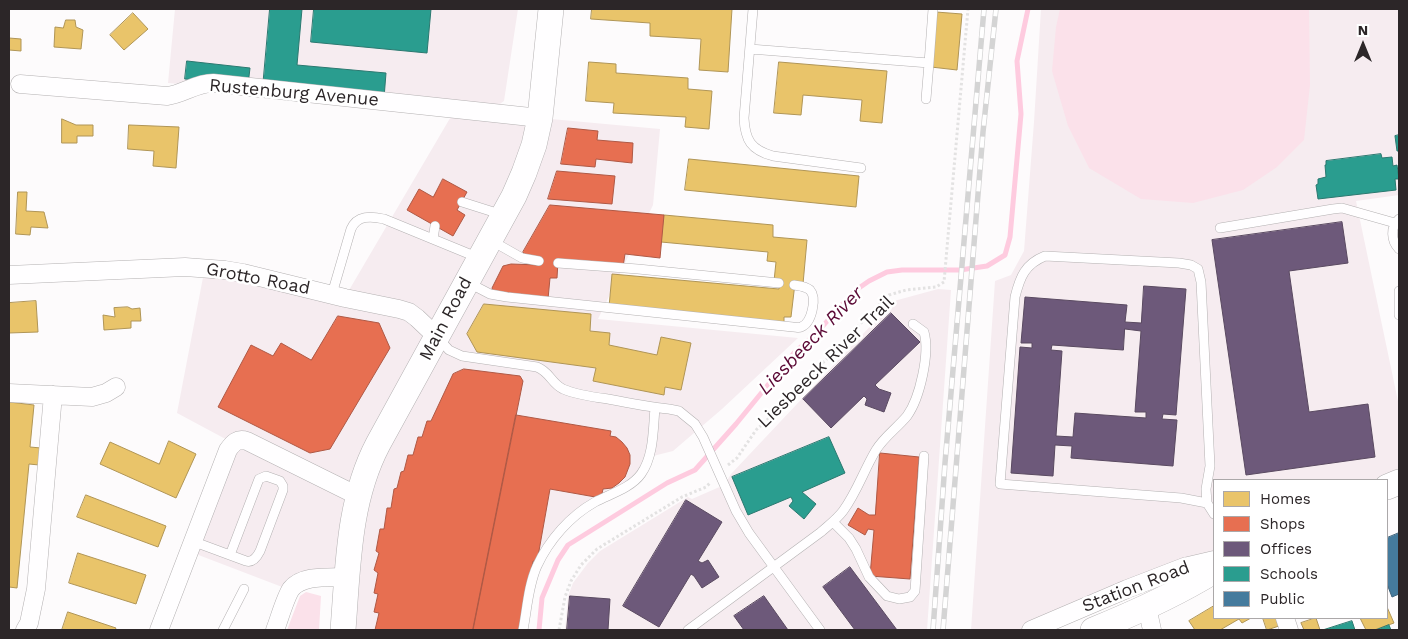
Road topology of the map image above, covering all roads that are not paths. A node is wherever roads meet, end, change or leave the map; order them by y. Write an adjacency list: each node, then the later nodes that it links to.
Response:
1 (552, 9): 8 (main road, Main Road)
2 (753, 9): 4 (lane)
3 (933, 9): 5 (lane)
4 (750, 49): 5 (lane); 9 (lane)
5 (929, 63): 7 (lane)
6 (20, 84): 8 (street, Rustenburg Avenue)
7 (926, 99)
8 (540, 118): 11 (main road, Main Road)
9 (861, 168)
10 (462, 202): 11 (lane)
11 (503, 215): 16 (main road, Main Road)
12 (1397, 221): 14 (lane); 17 (lane)
13 (435, 226): 15 (lane)
14 (1220, 228)
15 (434, 239): 16 (lane); 25 (lane)
16 (484, 249): 18 (lane); 21 (main road, Main Road)
17 (1399, 249)
18 (539, 261)
19 (558, 263): 22 (lane)
20 (9, 275): 25 (street, Grotto Road)
21 (466, 282): 23 (lane); 28 (main road, Main Road)
22 (779, 283)
23 (794, 285)
24 (1399, 291): 26 (lane)
25 (332, 294): 28 (street, Grotto Road)
26 (1399, 315)
27 (913, 324): 37 (lane)
28 (436, 336): 32 (lane); 34 (main road, Main Road)
29 (116, 387): 31 (street)
30 (9, 393): 31 (street)
31 (53, 395): 47 (street)
32 (656, 408): 41 (lane); 51 (lane)
33 (924, 456): 37 (lane)
34 (358, 496): 38 (street); 43 (main road, Main Road)
35 (1207, 503): 35 (lane); 36 (lane)
36 (1213, 512)
37 (833, 522): 41 (lane)
38 (192, 541): 39 (lane); 46 (street)
39 (230, 555): 39 (lane)
40 (1213, 560): 54 (street, Station Road)
41 (774, 566): 52 (lane); 53 (lane)
42 (1213, 572): 45 (main road)
43 (348, 577): 49 (street); 50 (main road, Main Road)
44 (244, 589): 48 (lane)
45 (1149, 619): 55 (main road)
46 (162, 629)
47 (25, 630)
48 (223, 630)
49 (275, 630)
50 (343, 630)
51 (523, 630)
52 (688, 630)
53 (820, 630)
54 (1031, 630)
55 (1093, 630)

